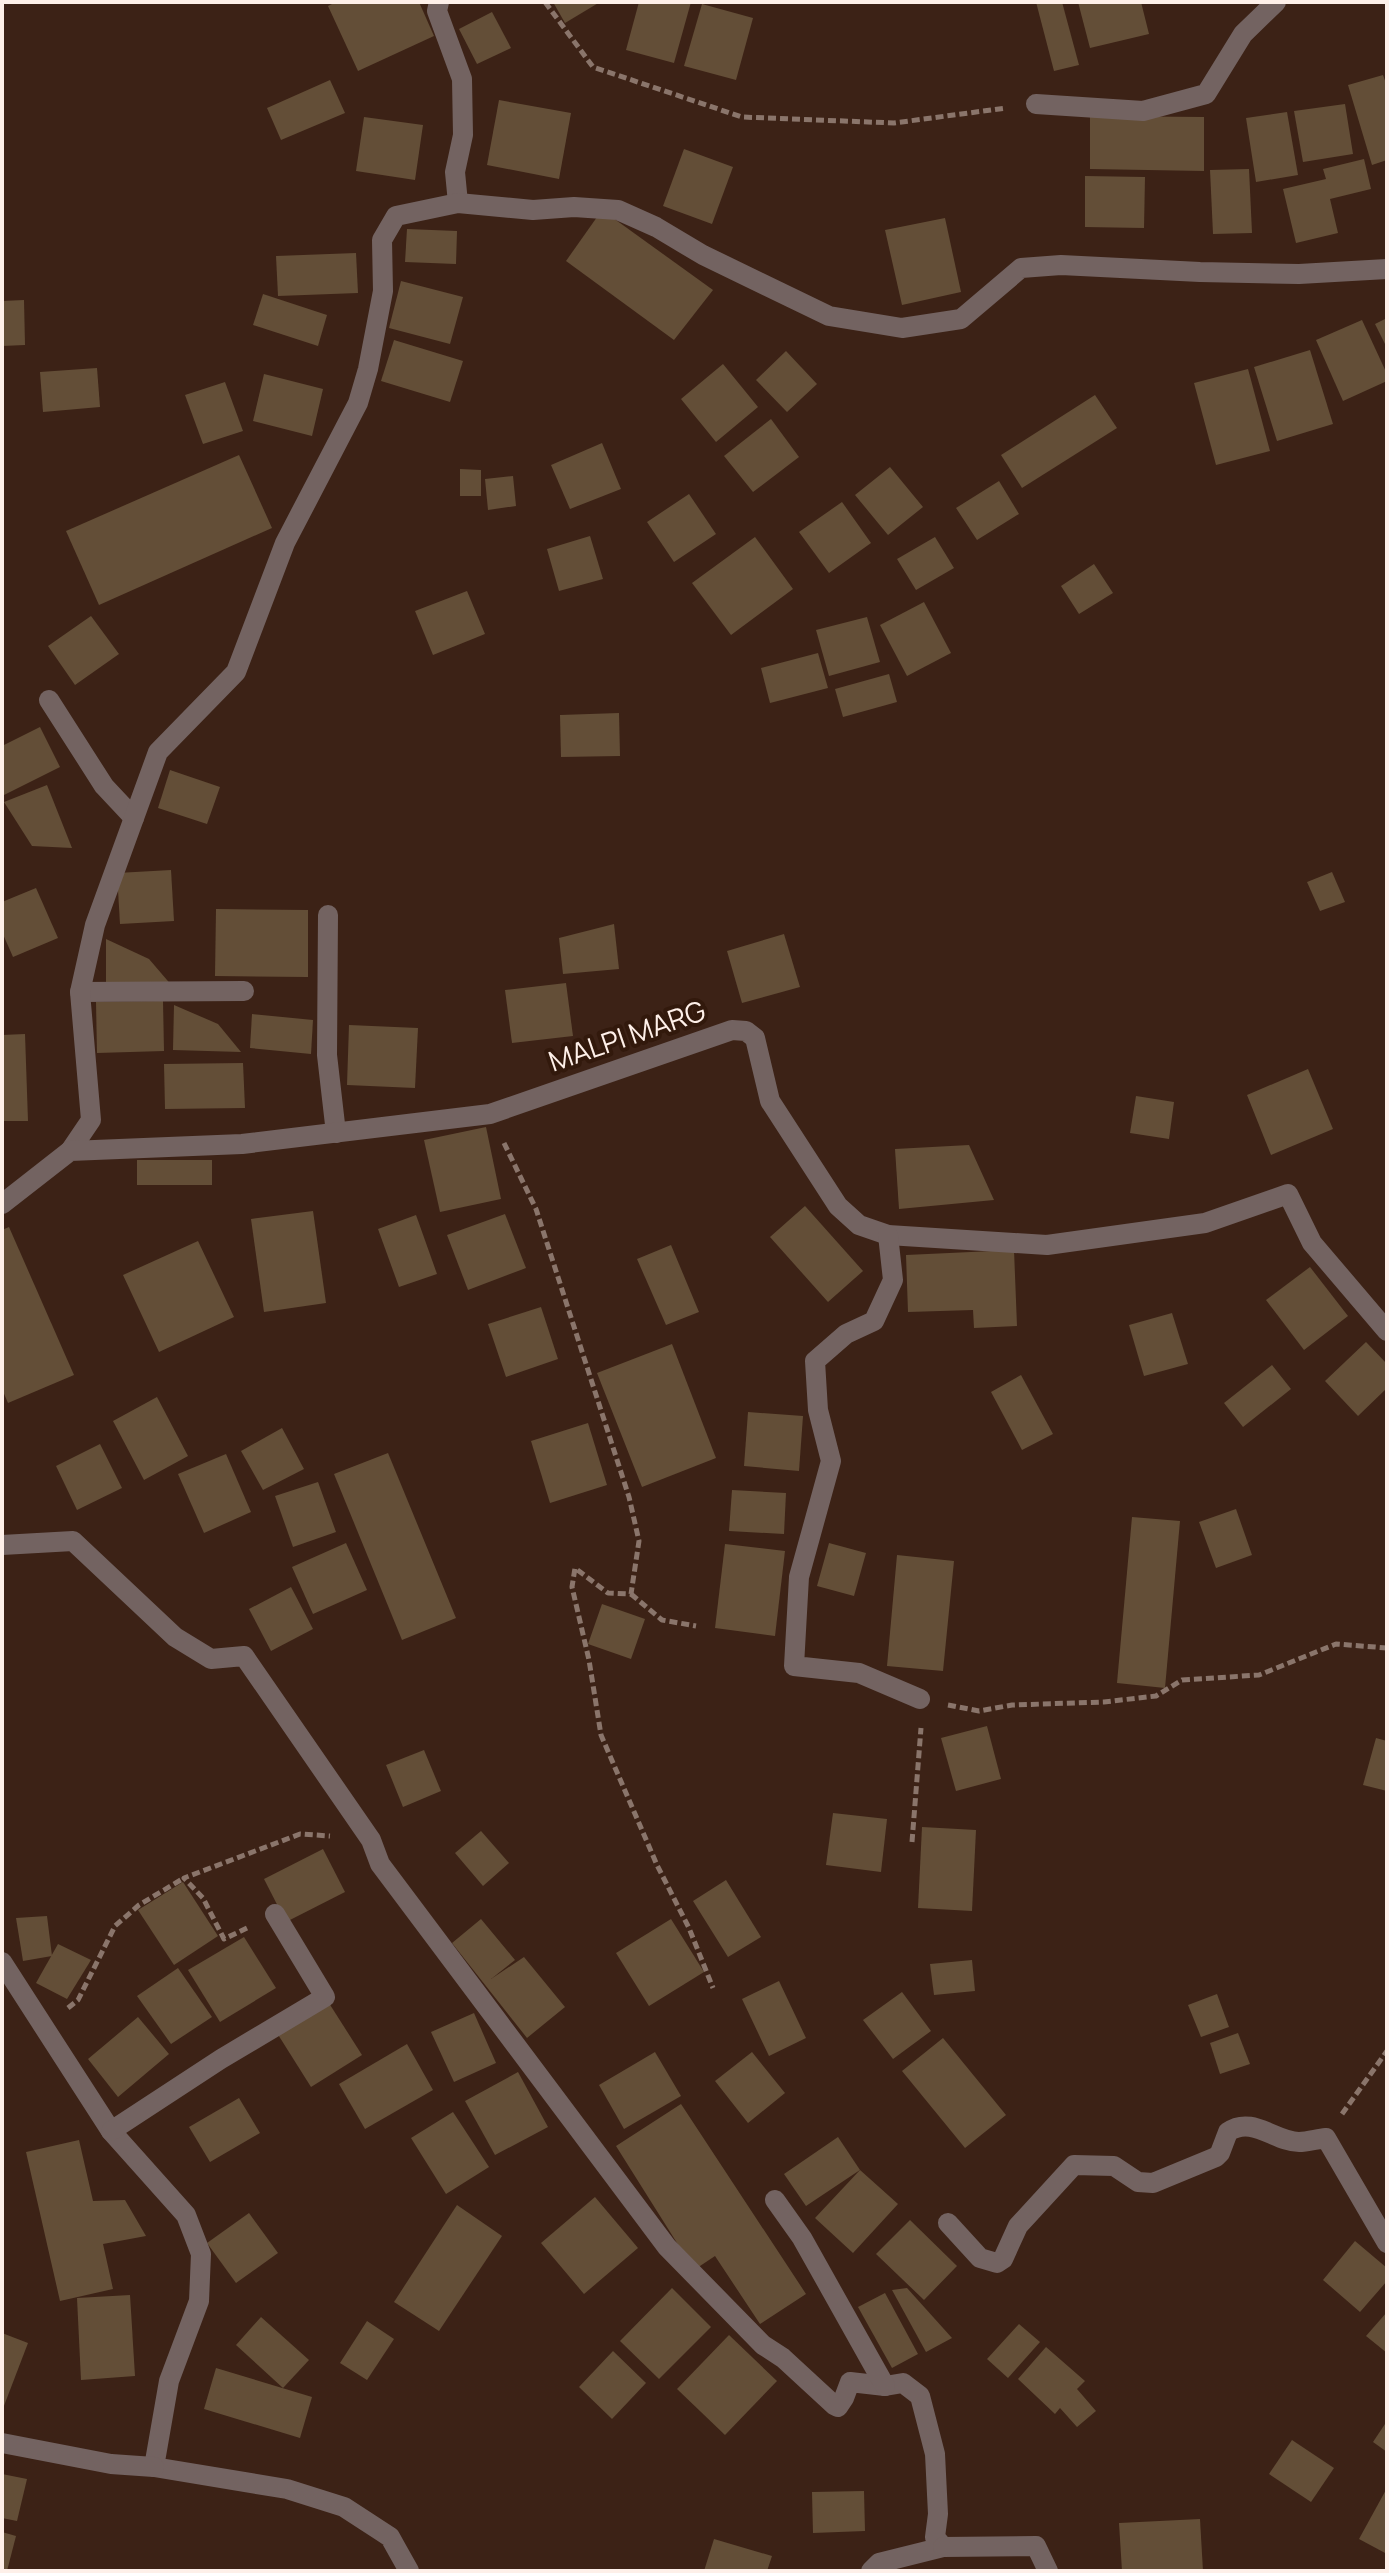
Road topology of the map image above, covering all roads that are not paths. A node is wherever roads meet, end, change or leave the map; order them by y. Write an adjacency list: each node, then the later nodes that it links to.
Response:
1 (439, 2): 4 (street)
2 (1276, 2): 3 (street)
3 (1036, 104)
4 (458, 203): 5 (street); 7 (street)
5 (1387, 269)
6 (49, 700): 7 (street)
7 (134, 818): 10 (street)
8 (328, 915): 11 (street)
9 (244, 991): 10 (street)
10 (80, 992): 12 (street)
11 (336, 1133): 12 (street, MALPI MARG); 14 (street, MALPI MARG)
12 (70, 1151): 13 (street)
13 (2, 1204)
14 (888, 1235): 15 (street, MALPI MARG); 17 (street)
15 (1387, 1331)
16 (2, 1545): 24 (street)
17 (920, 1699)
18 (275, 1914): 20 (street)
19 (2, 1962): 20 (street)
20 (111, 2131): 26 (street)
21 (775, 2200): 24 (street)
22 (948, 2223): 23 (street)
23 (1387, 2243)
24 (885, 2386): 27 (street)
25 (2, 2443): 26 (street)
26 (154, 2467): 28 (street)
27 (943, 2547): 29 (street); 30 (street)
28 (409, 2571)
29 (871, 2571)
30 (1048, 2571)

